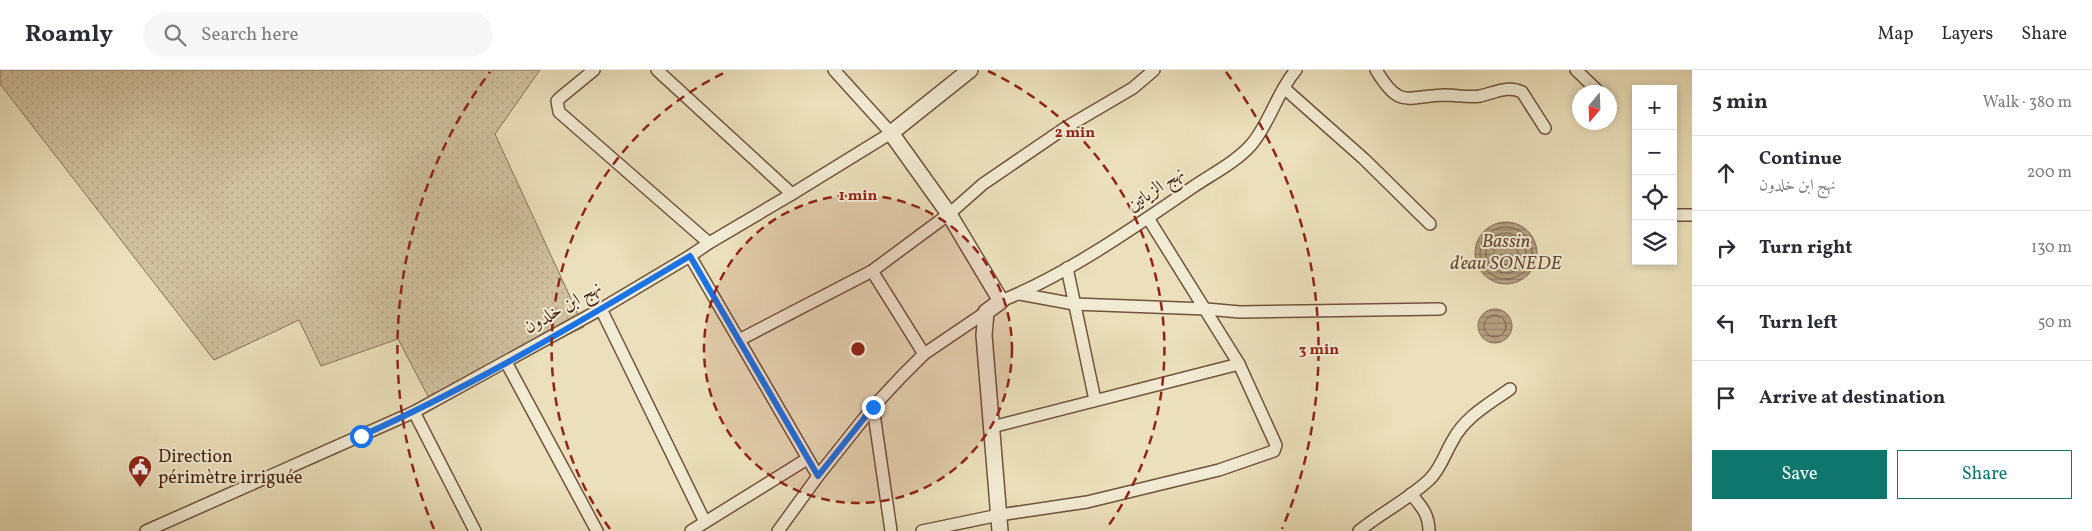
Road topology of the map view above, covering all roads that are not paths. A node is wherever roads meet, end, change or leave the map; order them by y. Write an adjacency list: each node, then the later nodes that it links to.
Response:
1 (594, 70): 19 (street)
2 (657, 70): 13 (street)
3 (834, 70): 12 (street)
4 (970, 70): 12 (street, نهج ابن خلدون)
5 (1154, 70): 14 (street)
6 (1296, 70): 10 (street, نهج الزياتين)
7 (1376, 70): 11 (street)
8 (1576, 70): 9 (street)
9 (1592, 85)
10 (1284, 88): 17 (street, نهج الزياتين); 18 (street)
11 (1545, 128)
12 (891, 133): 13 (street, نهج ابن خلدون); 14 (street)
13 (792, 194): 19 (street, نهج ابن خلدون)
14 (949, 214): 22 (street); 24 (street)
15 (1677, 215): 16 (street)
16 (1692, 215)
17 (1148, 218): 21 (street, نهج الزياتين); 27 (street)
18 (1430, 224)
19 (709, 243): 20 (street, نهج ابن خلدون)
20 (690, 256): 26 (street, نهج ابن خلدون); 30 (street)
21 (1067, 268): 23 (street, نهج الزياتين); 25 (street)
22 (872, 271): 30 (street); 31 (street)
23 (1020, 294): 24 (street, نهج الزياتين); 25 (street)
24 (1001, 301): 29 (street)
25 (1074, 304): 27 (street); 35 (street)
26 (601, 309): 32 (street, نهج ابن خلدون); 43 (street)
27 (1206, 309): 28 (street); 33 (street)
28 (1440, 309)
29 (986, 312): 31 (street); 38 (street)
30 (739, 340): 39 (street)
31 (924, 354): 36 (street)
32 (506, 362): 37 (street, نهج ابن خلدون); 46 (street)
33 (1239, 364): 35 (street); 42 (street)
34 (1510, 389): 41 (street)
35 (1095, 400): 38 (street)
36 (873, 407): 40 (street); 49 (street)
37 (414, 412): 44 (street, نهج ابن خلدون); 45 (street)
38 (992, 427): 42 (street)
39 (807, 458): 40 (street); 43 (street)
40 (818, 476): 48 (street)
41 (1411, 494): 52 (street); 53 (street)
42 (999, 516): 50 (street); 51 (street)
43 (704, 522): 47 (street)
44 (146, 531)
45 (475, 531)
46 (597, 531)
47 (691, 531)
48 (778, 531)
49 (891, 531)
50 (922, 531)
51 (1000, 531)
52 (1359, 531)
53 (1429, 531)

